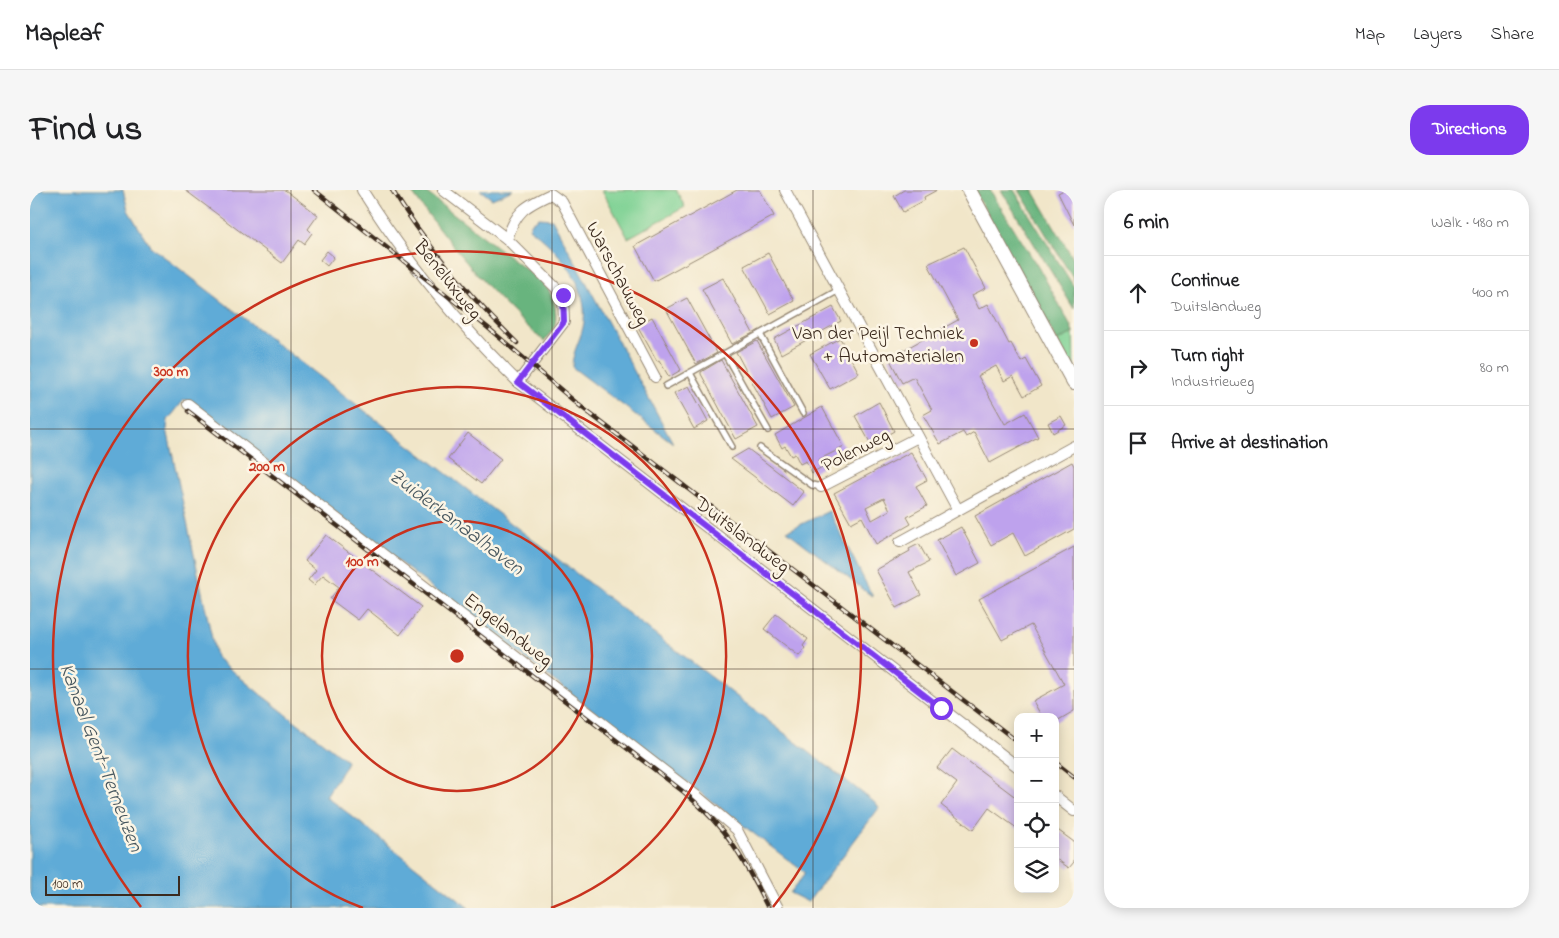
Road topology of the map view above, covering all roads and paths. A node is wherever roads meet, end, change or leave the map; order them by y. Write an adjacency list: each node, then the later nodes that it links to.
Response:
1 (362, 190): 12 (street, Beneluxweg)
2 (443, 190): 5 (street)
3 (785, 190): 6 (street, Polenweg)
4 (969, 190): 11 (main road)
5 (507, 239): 10 (street, Warschauweg); 12 (street)
6 (839, 290): 7 (lane); 17 (street, Polenweg)
7 (760, 334): 8 (lane); 15 (lane)
8 (725, 354): 9 (lane); 16 (lane)
9 (690, 373): 13 (lane); 19 (lane)
10 (655, 377)
11 (1073, 379)
12 (518, 382): 24 (street, Duitslandweg)
13 (666, 386)
14 (188, 404): 27 (street, Engelandweg)
15 (803, 413)
16 (768, 430)
17 (918, 437): 21 (street, Polenweg); 22 (street, Polenweg)
18 (1074, 446): 22 (street)
19 (732, 447)
20 (760, 448): 21 (lane, Polenweg)
21 (821, 487)
22 (958, 510): 23 (street)
23 (900, 542)
24 (1014, 764)
25 (1059, 799): 26 (street)
26 (1074, 811)
27 (778, 908)

